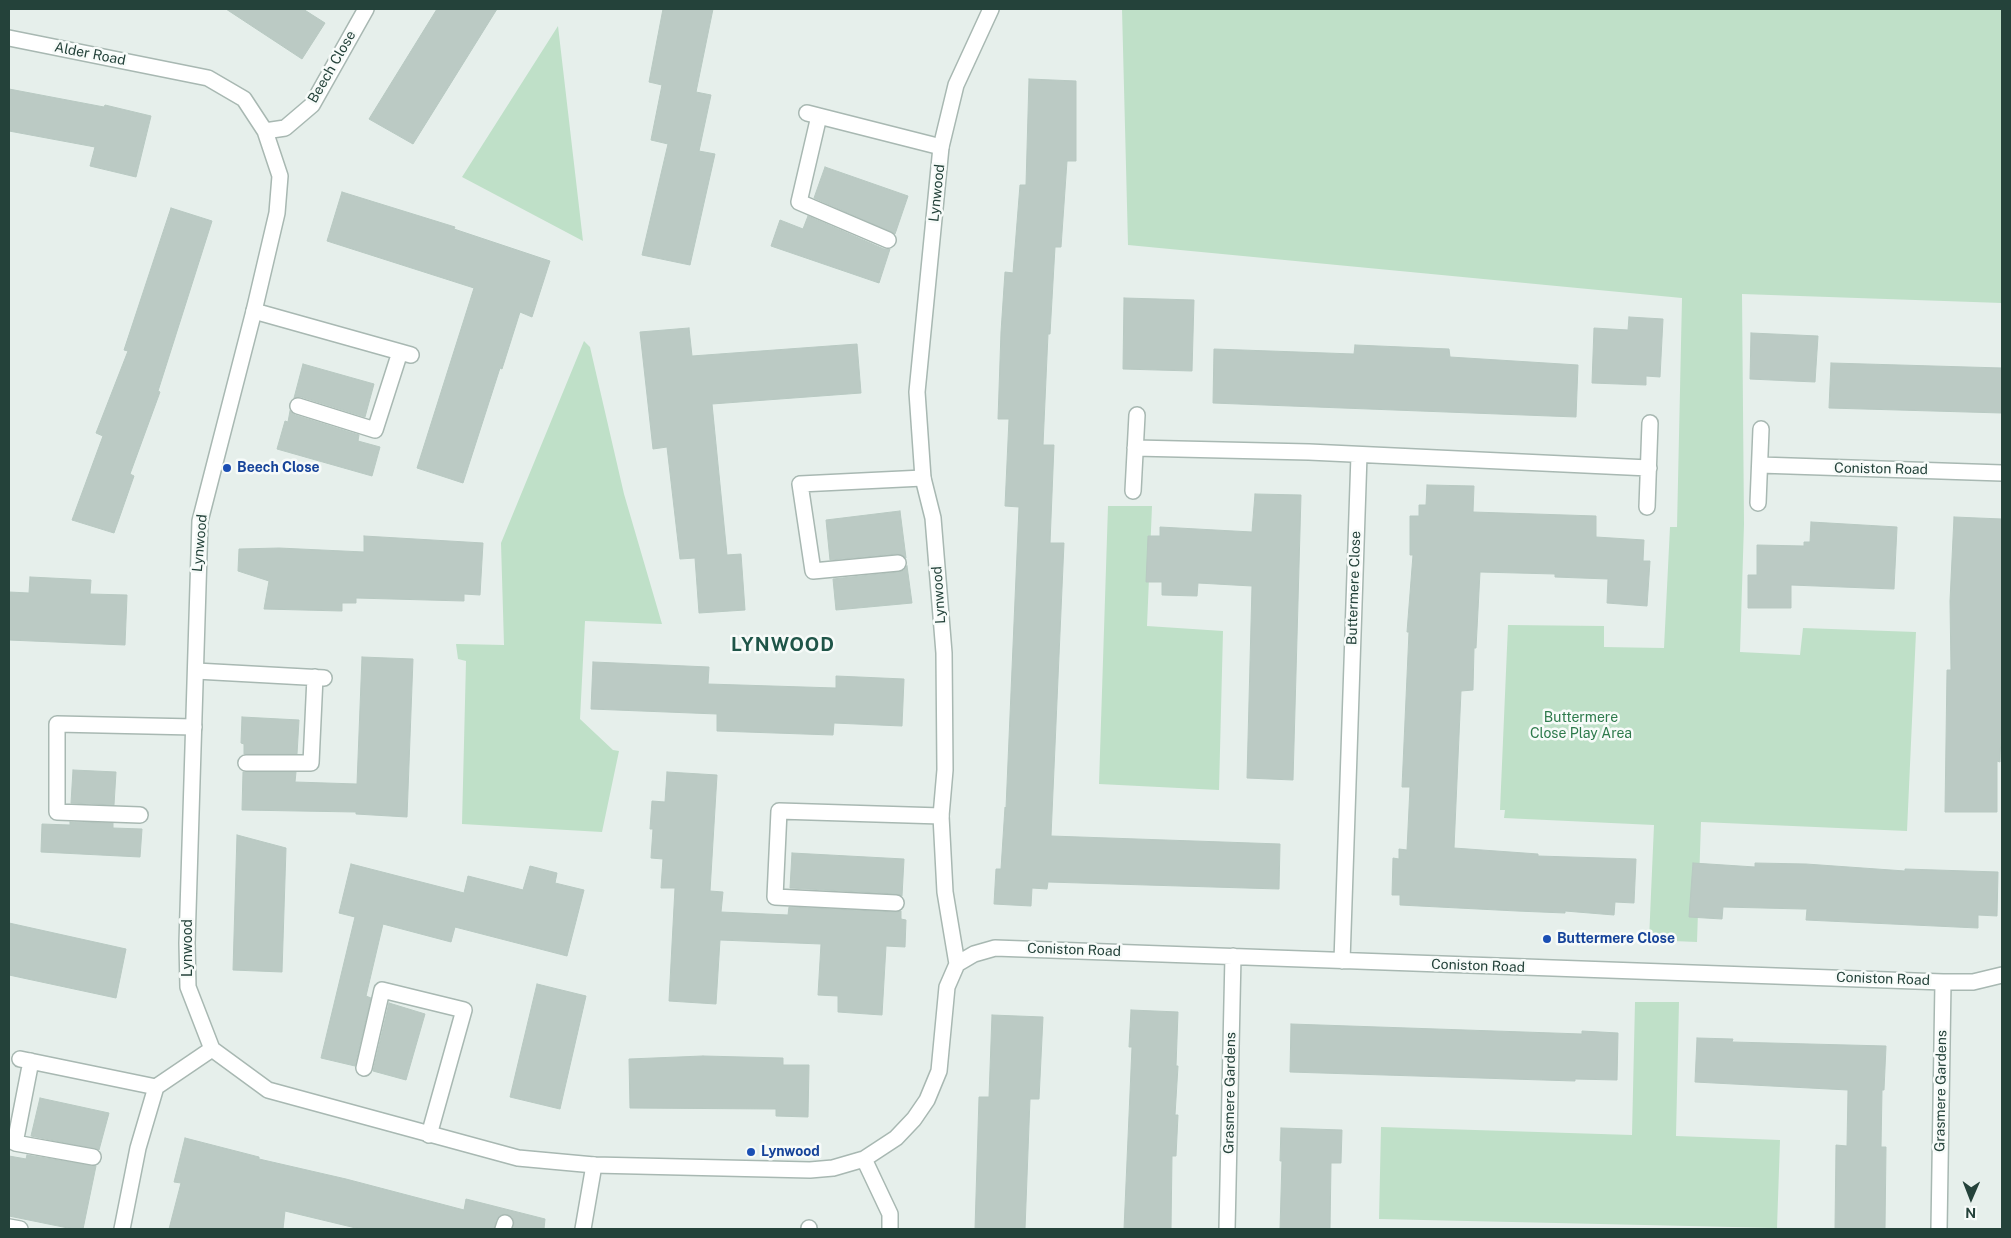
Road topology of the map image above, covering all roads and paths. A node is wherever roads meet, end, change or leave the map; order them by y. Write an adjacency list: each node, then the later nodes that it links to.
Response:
1 (366, 9): 5 (street, Beech Close)
2 (991, 9): 6 (street, Lynwood)
3 (9, 38): 4 (street, Alder Road)
4 (172, 70): 5 (street, Lynwood)
5 (265, 131): 8 (street, Lynwood)
6 (941, 147): 7 (street); 18 (street, Lynwood)
7 (888, 240)
8 (254, 311): 9 (street); 23 (street, Lynwood)
9 (298, 406)
10 (1136, 415): 13 (street)
11 (1650, 423): 16 (street)
12 (1761, 429): 15 (street)
13 (1135, 448): 14 (street); 19 (street)
14 (1358, 455): 16 (street); 30 (street, Buttermere Close)
15 (1760, 465): 17 (street, Coniston Road); 20 (street)
16 (1649, 468): 21 (street)
17 (2002, 473)
18 (923, 478): 22 (street); 27 (street, Lynwood)
19 (1133, 490)
20 (1758, 503)
21 (1647, 507)
22 (898, 563)
23 (196, 671): 24 (street, Lynwood); 25 (street)
24 (194, 727): 26 (street); 34 (street, Lynwood)
25 (246, 763)
26 (140, 815)
27 (941, 816): 28 (street); 31 (street, Lynwood)
28 (896, 903)
29 (1233, 956): 30 (street, Coniston Road); 31 (street, Coniston Road); 46 (street, Grasmere Gardens)
30 (1342, 961): 33 (street, Coniston Road)
31 (957, 964): 39 (street)
32 (2002, 975): 33 (street, Coniston Road)
33 (1943, 982): 47 (street, Grasmere Gardens)
34 (212, 1050): 36 (street); 37 (street)
35 (364, 1068): 37 (street)
36 (156, 1087): 38 (street); 43 (street)
37 (429, 1135): 40 (street)
38 (93, 1157)
39 (864, 1159): 40 (street); 45 (street)
40 (594, 1165): 44 (street)
41 (9, 1227): 42 (street)
42 (20, 1229)
43 (122, 1229)
44 (583, 1229)
45 (890, 1229)
46 (1227, 1229)
47 (1939, 1229)

